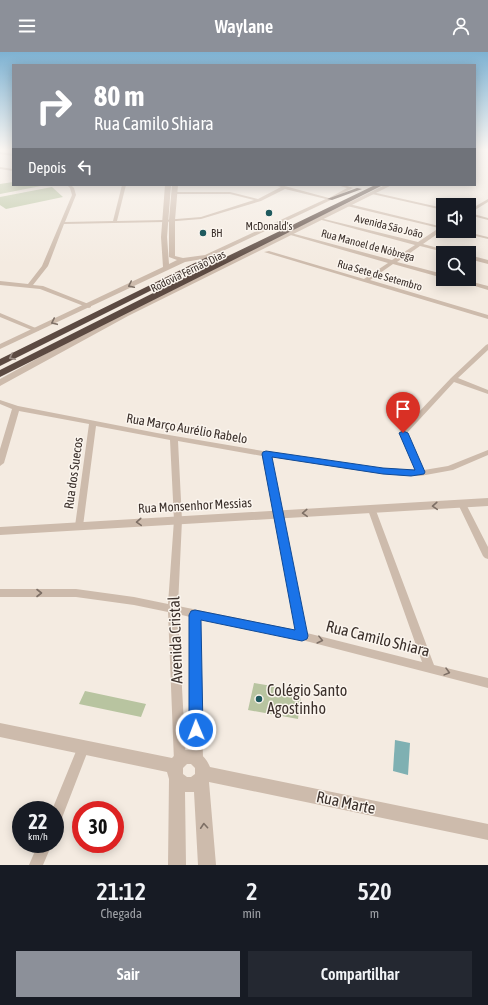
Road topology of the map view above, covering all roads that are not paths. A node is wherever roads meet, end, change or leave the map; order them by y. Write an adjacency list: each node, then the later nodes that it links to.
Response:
1 (72, 188): 25 (street)
2 (123, 188): 24 (street)
3 (168, 188): 17 (street)
4 (175, 188): 10 (street)
5 (283, 188): 12 (street)
6 (289, 188): 11 (street)
7 (357, 188): 11 (highway)
8 (357, 188): 51 (highway, Rodovia Fernão Dias)
9 (377, 189): 14 (street, Rodovia Fernão Dias); 15 (street); 56 (highway, Rodovia Fernão Dias)
10 (174, 193): 12 (street); 18 (street)
11 (330, 199): 36 (street, Rodovia Fernão Dias)
12 (259, 200): 22 (street)
13 (487, 201): 16 (street)
14 (349, 205): 20 (street, Rodovia Fernão Dias); 26 (street)
15 (436, 207)
16 (476, 208)
17 (165, 211): 18 (street); 23 (street)
18 (173, 211): 22 (street)
19 (476, 215): 21 (street)
20 (320, 219): 28 (street, Rodovia Fernão Dias); 31 (street, Avenida São João)
21 (488, 219)
22 (172, 220): 23 (street); 33 (street)
23 (164, 221): 24 (street); 32 (street)
24 (115, 222): 25 (street)
25 (62, 223): 45 (street)
26 (436, 226)
27 (436, 233): 31 (street)
28 (289, 234): 39 (street, Rua Manoel de Nóbrega); 58 (street, Rodovia Fernão Dias)
29 (476, 235): 30 (street)
30 (488, 238)
31 (420, 244): 34 (street, Avenida São João); 39 (street)
32 (163, 248): 33 (street); 41 (street)
33 (172, 248): 38 (street)
34 (436, 248)
35 (267, 252): 43 (street, Rua Sete de Setembro)
36 (206, 257): 38 (street, Rodovia Fernão Dias); 41 (highway)
37 (476, 259): 40 (street)
38 (183, 260): 41 (street, Rodovia Fernão Dias)
39 (394, 262): 42 (street, Rua Manoel de Nóbrega); 43 (street)
40 (488, 262)
41 (165, 273): 48 (street, Rodovia Fernão Dias, one-way to 48); 51 (highway)
42 (436, 274)
43 (365, 281): 50 (street, Rua Sete de Setembro)
44 (0, 283): 45 (street)
45 (30, 285): 48 (street)
46 (476, 285): 47 (street)
47 (488, 288)
48 (89, 306): 52 (street, Rodovia Fernão Dias, one-way to 52)
49 (0, 316): 52 (street)
50 (488, 317)
51 (86, 320): 55 (highway, Rodovia Fernão Dias, one-way to 55)
52 (36, 330): 54 (street, Rodovia Fernão Dias)
53 (488, 346): 57 (street)
54 (0, 347)
55 (0, 363)
56 (0, 374)
57 (453, 379): 59 (street); 67 (street)
58 (0, 383)
59 (488, 392)
60 (0, 402): 61 (street, Rua Março Aurélio Rabelo)
61 (16, 408): 62 (street, Rua Março Aurélio Rabelo); 66 (street)
62 (93, 423): 63 (street, Rua Março Aurélio Rabelo); 73 (street, Rua dos Suecos)
63 (174, 438): 65 (street, Rua Março Aurélio Rabelo); 72 (street, Avenida Cristal)
64 (488, 452): 67 (street, Rua Março Aurélio Rabelo)
65 (266, 454): 67 (street, Rua Março Aurélio Rabelo); 71 (street)
66 (0, 463)
67 (421, 472)
68 (488, 502): 69 (street, Rua Monsenhor Messias)
69 (462, 504): 70 (street, Rua Monsenhor Messias, one-way to 70); 75 (street)
70 (372, 510): 71 (street, Rua Monsenhor Messias, one-way to 71); 80 (street)
71 (279, 515): 72 (street, Rua Monsenhor Messias); 79 (street)
72 (178, 520): 73 (street, Rua Monsenhor Messias, one-way to 73); 77 (street, Avenida Cristal)
73 (79, 526): 74 (street, Rua Monsenhor Messias)
74 (0, 532)
75 (488, 556)
76 (0, 593): 77 (street, Rua Camilo Shiara, one-way to 77)
77 (173, 610): 78 (street, Rua Camilo Shiara); 84 (street, Avenida Cristal)
78 (195, 615): 79 (street, Rua Camilo Shiara); 85 (street, Avenida Cristal)
79 (302, 636): 80 (street, Rua Camilo Shiara, one-way to 80)
80 (429, 667): 81 (street, Rua Camilo Shiara, one-way to 81)
81 (488, 683)
82 (0, 730): 83 (street)
83 (83, 748): 84 (street); 86 (street)
84 (178, 768): 85 (street); 85 (street); 90 (street, Avenida Cristal)
85 (200, 770): 87 (street, Rua Marte); 91 (street, Avenida Cristal, one-way to 85)
86 (62, 801)
87 (488, 832)
88 (41, 853): 89 (street)
89 (36, 865)
90 (177, 865)
91 (207, 865)

